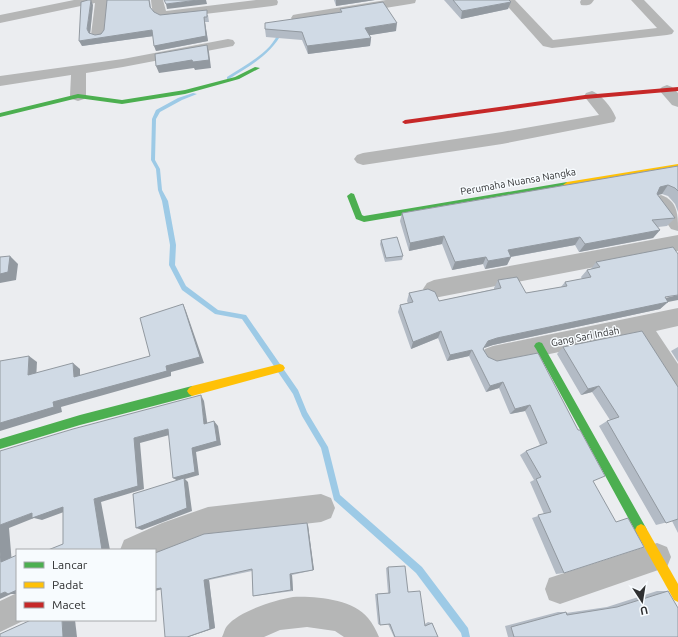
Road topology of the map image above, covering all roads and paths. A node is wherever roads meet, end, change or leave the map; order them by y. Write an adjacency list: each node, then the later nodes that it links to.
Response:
1 (93, 0): 8 (street)
2 (102, 0): 11 (street)
3 (157, 0): 7 (street)
4 (410, 0): 9 (street)
5 (508, 0): 6 (street)
6 (637, 0)
7 (272, 2)
8 (63, 3): 10 (street)
9 (298, 18)
10 (0, 19)
11 (98, 35)
12 (228, 43): 14 (street)
13 (257, 68): 17 (street)
14 (79, 70): 15 (street); 17 (street)
15 (0, 81)
16 (672, 90): 18 (street); 19 (street)
17 (78, 96): 20 (street)
18 (592, 96): 21 (street); 22 (street)
19 (678, 102)
20 (0, 115)
21 (405, 122)
22 (363, 159)
23 (678, 166): 24 (street, Perumaha Nuansa Nangka)
24 (351, 196)
25 (661, 202): 26 (street)
26 (678, 224)
27 (678, 243): 28 (street)
28 (434, 289)
29 (678, 317): 30 (street, Gang Sari Indah)
30 (640, 326): 31 (street, Gang Sari Indah); 34 (street)
31 (539, 346): 32 (street, Gang Sari Indah); 38 (street)
32 (493, 356)
33 (280, 368): 35 (street)
34 (678, 384)
35 (0, 444)
36 (321, 508): 37 (street)
37 (136, 549)
38 (657, 557): 39 (street); 40 (street)
39 (560, 589)
40 (678, 596)
41 (16, 609): 42 (street)
42 (0, 617)
43 (238, 637): 44 (street)
44 (363, 637)

